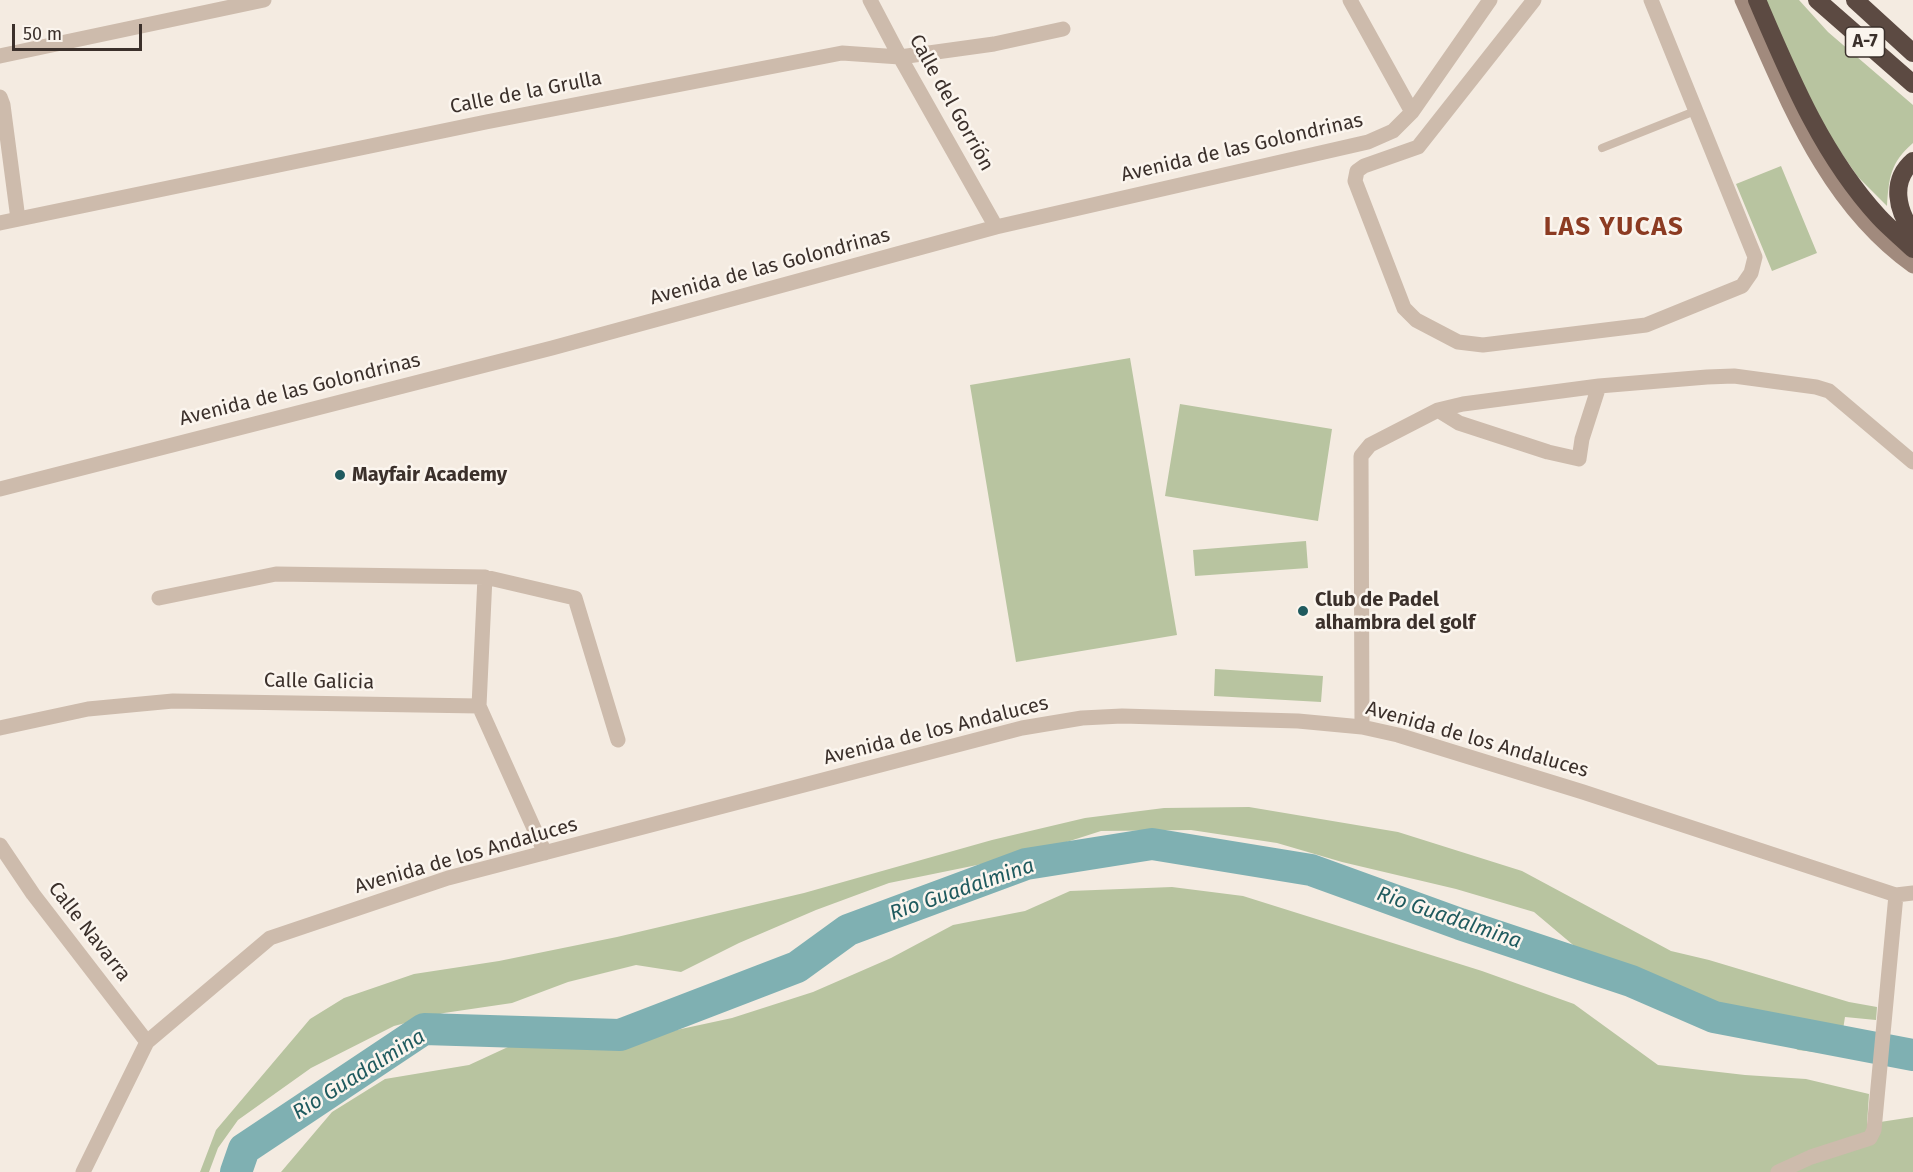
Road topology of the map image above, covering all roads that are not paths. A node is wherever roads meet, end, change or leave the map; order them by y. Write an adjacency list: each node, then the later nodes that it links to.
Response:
1 (264, 0): 13 (street)
2 (870, 0): 14 (street, Calle del Gorrión)
3 (1350, 0): 18 (street)
4 (1490, 0): 18 (street, Avenida de las Golondrinas)
5 (1534, 0): 17 (street)
6 (1651, 0): 17 (street)
7 (1742, 0): 26 (main road)
8 (1757, 0): 25 (highway)
9 (1818, 0): 15 (highway, A-7)
10 (1855, 0): 12 (highway, A-7)
11 (1063, 29): 14 (street, Calle de la Grulla)
12 (1913, 53)
13 (0, 56)
14 (900, 57): 21 (street, Calle de la Grulla); 23 (street, Calle del Gorrión)
15 (1913, 84)
16 (0, 97): 21 (street)
17 (1695, 111): 19 (lane)
18 (1412, 112): 23 (street, Avenida de las Golondrinas)
19 (1602, 148)
20 (1913, 161): 24 (highway)
21 (18, 219): 22 (street, Calle de la Grulla)
22 (0, 223)
23 (996, 226): 30 (street, Avenida de las Golondrinas)
24 (1913, 232)
25 (1913, 249)
26 (1913, 266)
27 (1599, 386): 28 (street); 28 (street); 29 (street)
28 (1438, 410): 34 (street)
29 (1910, 452)
30 (0, 489)
31 (485, 577): 32 (street); 33 (street); 36 (street)
32 (159, 598)
33 (479, 706): 35 (street, Calle Galicia); 38 (street)
34 (1362, 727): 38 (street, Avenida de los Andaluces); 40 (street, Avenida de los Andaluces)
35 (0, 728)
36 (618, 740)
37 (0, 845): 41 (street, Calle Navarra)
38 (545, 853): 41 (street, Avenida de los Andaluces)
39 (1913, 893): 40 (street, Avenida de los Andaluces)
40 (1896, 895): 43 (street)
41 (147, 1042): 42 (street, Avenida de los Andaluces)
42 (83, 1172)
43 (1778, 1172)

